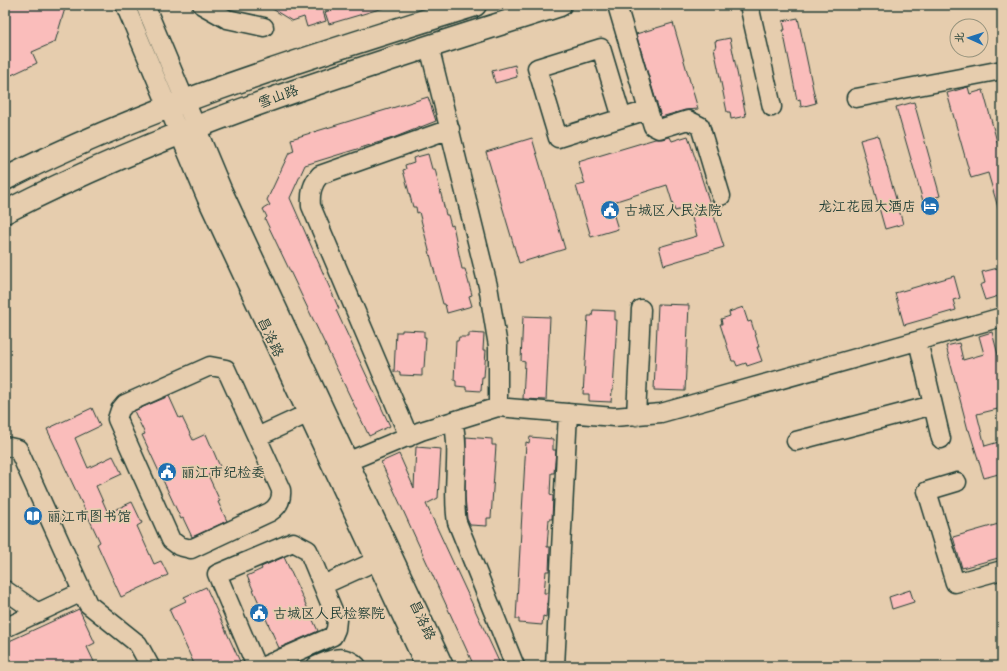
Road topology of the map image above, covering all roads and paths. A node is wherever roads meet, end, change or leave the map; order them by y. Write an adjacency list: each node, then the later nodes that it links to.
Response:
1 (125, 5): 12 (street, 昌洛路)
2 (145, 5): 12 (street, 昌洛路)
3 (202, 5): 8 (street)
4 (475, 5): 12 (main road, 雪山路)
5 (560, 5): 9 (main road, 雪山路)
6 (617, 5): 14 (street)
7 (749, 5): 13 (street)
8 (264, 26)
9 (429, 46): 16 (main road, 雪山路); 17 (street)
10 (1002, 70): 11 (street)
11 (856, 98)
12 (177, 104): 16 (street, 昌洛路); 18 (main road, 雪山路)
13 (772, 107)
14 (648, 110): 15 (street); 19 (street)
15 (622, 118): 15 (street)
16 (187, 129): 20 (main road, 雪山路); 26 (street, 昌洛路); 35 (street, 昌洛路)
17 (450, 129): 25 (street); 31 (street)
18 (5, 180)
19 (721, 196)
20 (5, 212)
21 (641, 309): 28 (street)
22 (1002, 317): 23 (street)
23 (918, 341): 24 (street); 28 (street)
24 (933, 405): 32 (street); 33 (street)
25 (498, 407): 27 (street); 29 (street)
26 (306, 411): 30 (street); 37 (street, 昌洛路)
27 (568, 413): 28 (street); 52 (street)
28 (636, 416)
29 (453, 421): 31 (street); 51 (street)
30 (256, 434): 30 (street)
31 (409, 437): 35 (street)
32 (941, 440)
33 (796, 441)
34 (5, 446): 41 (street)
35 (349, 461): 50 (street, 昌洛路)
36 (957, 482): 38 (street)
37 (376, 561): 39 (street); 49 (street, 昌洛路)
38 (1002, 570)
39 (323, 585): 45 (street); 46 (street)
40 (5, 590): 42 (street)
41 (82, 592): 42 (street); 44 (street)
42 (38, 613): 43 (street)
43 (5, 628)
44 (150, 666)
45 (256, 666)
46 (264, 666)
47 (316, 666): 48 (street)
48 (357, 666)
49 (425, 666)
50 (444, 666)
51 (515, 666)
52 (555, 666)

